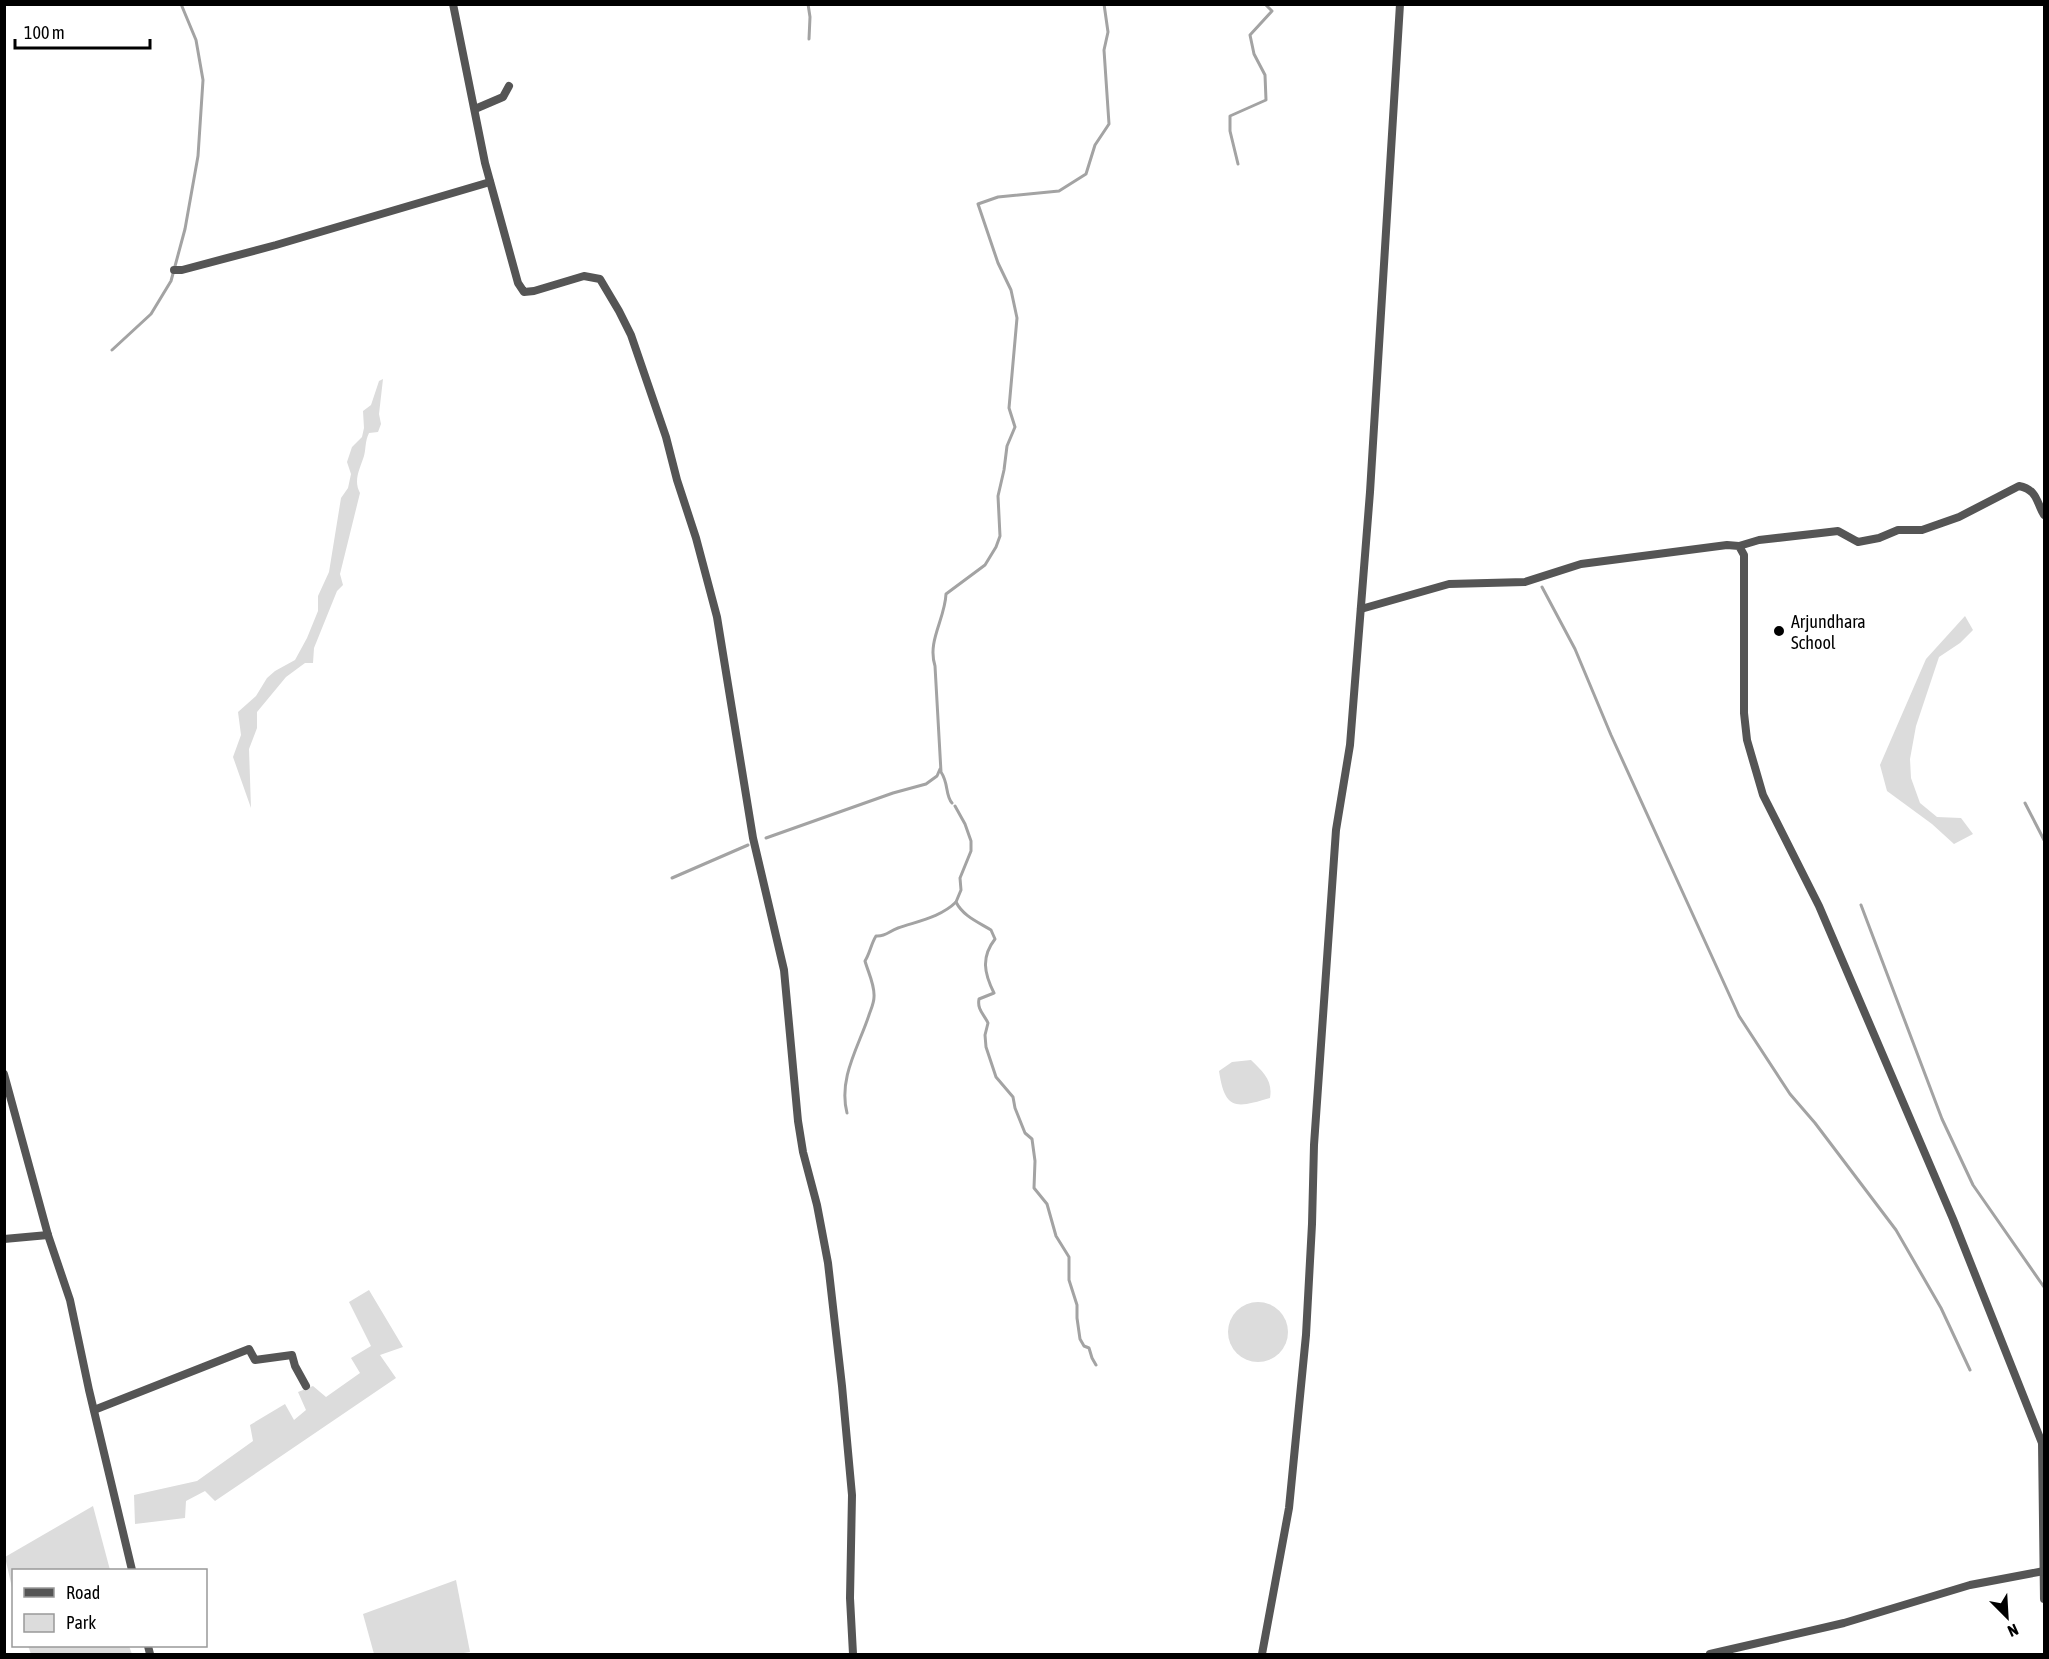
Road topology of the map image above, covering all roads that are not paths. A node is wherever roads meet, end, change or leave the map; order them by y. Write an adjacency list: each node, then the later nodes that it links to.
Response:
1 (453, 4): 4 (street)
2 (1400, 4): 9 (street)
3 (509, 86): 4 (street)
4 (475, 109): 5 (street)
5 (490, 182): 6 (street); 19 (street)
6 (174, 270)
7 (2044, 515): 8 (street)
8 (1738, 546): 9 (street); 15 (street)
9 (1361, 609): 20 (street)
10 (4, 1074): 11 (street)
11 (48, 1236): 12 (street); 14 (street)
12 (4, 1239)
13 (306, 1386): 14 (street)
14 (94, 1410): 16 (street)
15 (2043, 1446): 17 (street)
16 (132, 1569)
17 (2044, 1571): 18 (street); 21 (street)
18 (2044, 1599)
19 (854, 1654)
20 (1262, 1654)
21 (1710, 1654)

